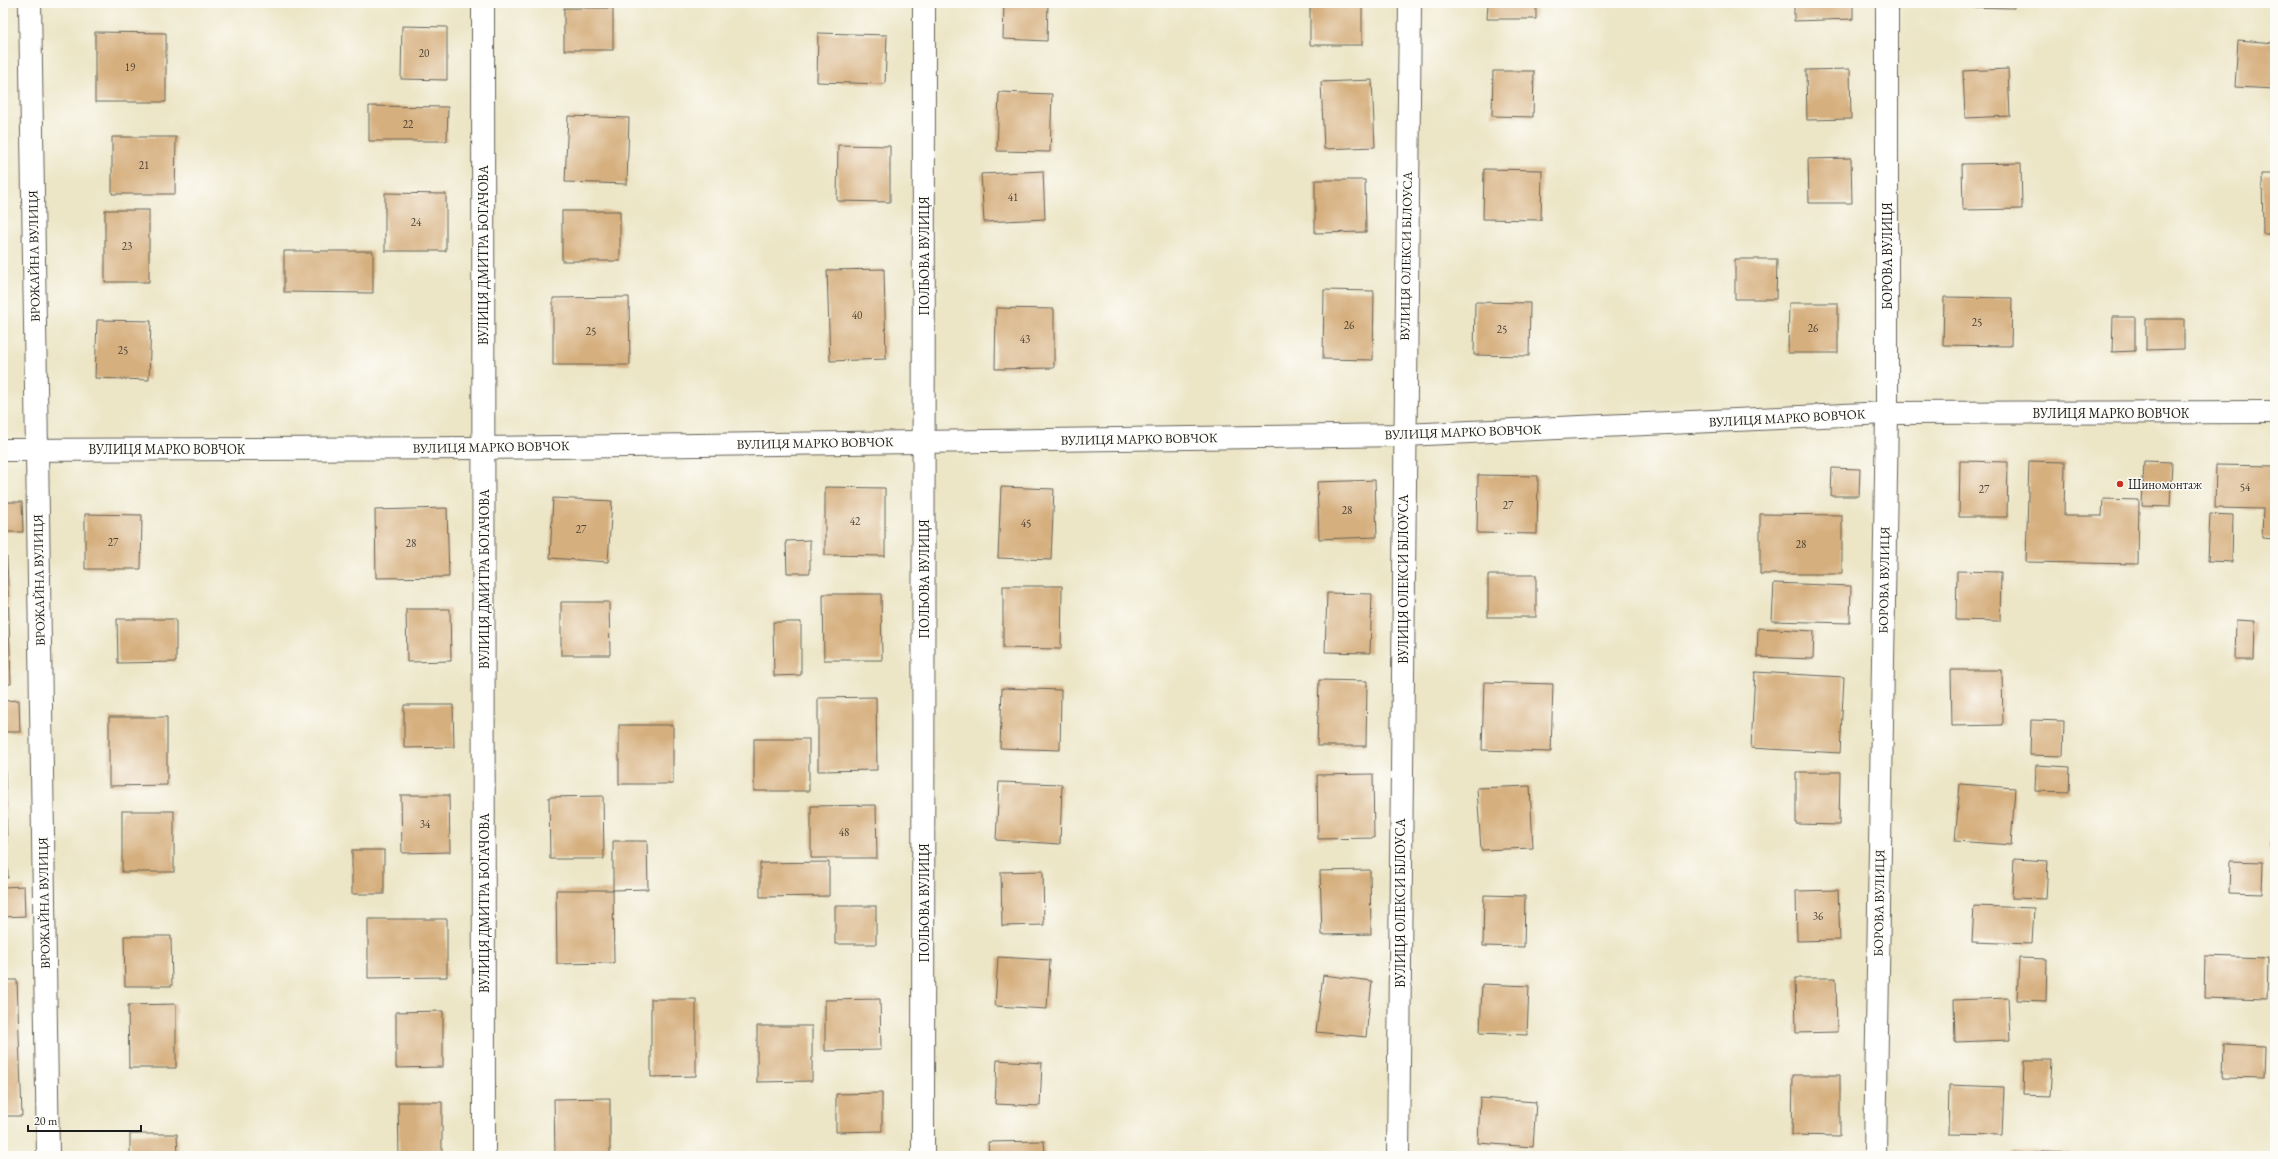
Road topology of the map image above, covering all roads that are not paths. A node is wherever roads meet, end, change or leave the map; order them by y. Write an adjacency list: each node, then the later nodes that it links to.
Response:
1 (30, 3): 12 (street, ВРОЖАЙНА ВУЛИЦЯ)
2 (483, 3): 10 (street, ВУЛИЦЯ ДМИТРА БОГАЧОВА)
3 (924, 3): 9 (street, ПОЛЬОВА ВУЛИЦЯ)
4 (1410, 3): 8 (street, ВУЛИЦЯ ОЛЕКСИ БІЛОУСА)
5 (1887, 3): 7 (street, БОРОВА ВУЛИЦЯ)
6 (2275, 412): 7 (street, ВУЛИЦЯ МАРКО ВОВЧОК)
7 (1887, 413): 8 (street, ВУЛИЦЯ МАРКО ВОВЧОК); 17 (street, БОРОВА ВУЛИЦЯ)
8 (1404, 435): 9 (street, ВУЛИЦЯ МАРКО ВОВЧОК); 16 (street, ВУЛИЦЯ ОЛЕКСИ БІЛОУСА)
9 (924, 441): 10 (street, ВУЛИЦЯ МАРКО ВОВЧОК); 15 (street, ПОЛЬОВА ВУЛИЦЯ)
10 (484, 448): 12 (street, ВУЛИЦЯ МАРКО ВОВЧОК); 14 (street, ВУЛИЦЯ ДМИТРА БОГАЧОВА)
11 (3, 450): 12 (street, ВУЛИЦЯ МАРКО ВОВЧОК)
12 (37, 450): 13 (street, ВРОЖАЙНА ВУЛИЦЯ)
13 (48, 1156)
14 (484, 1156)
15 (923, 1156)
16 (1398, 1156)
17 (1875, 1156)

